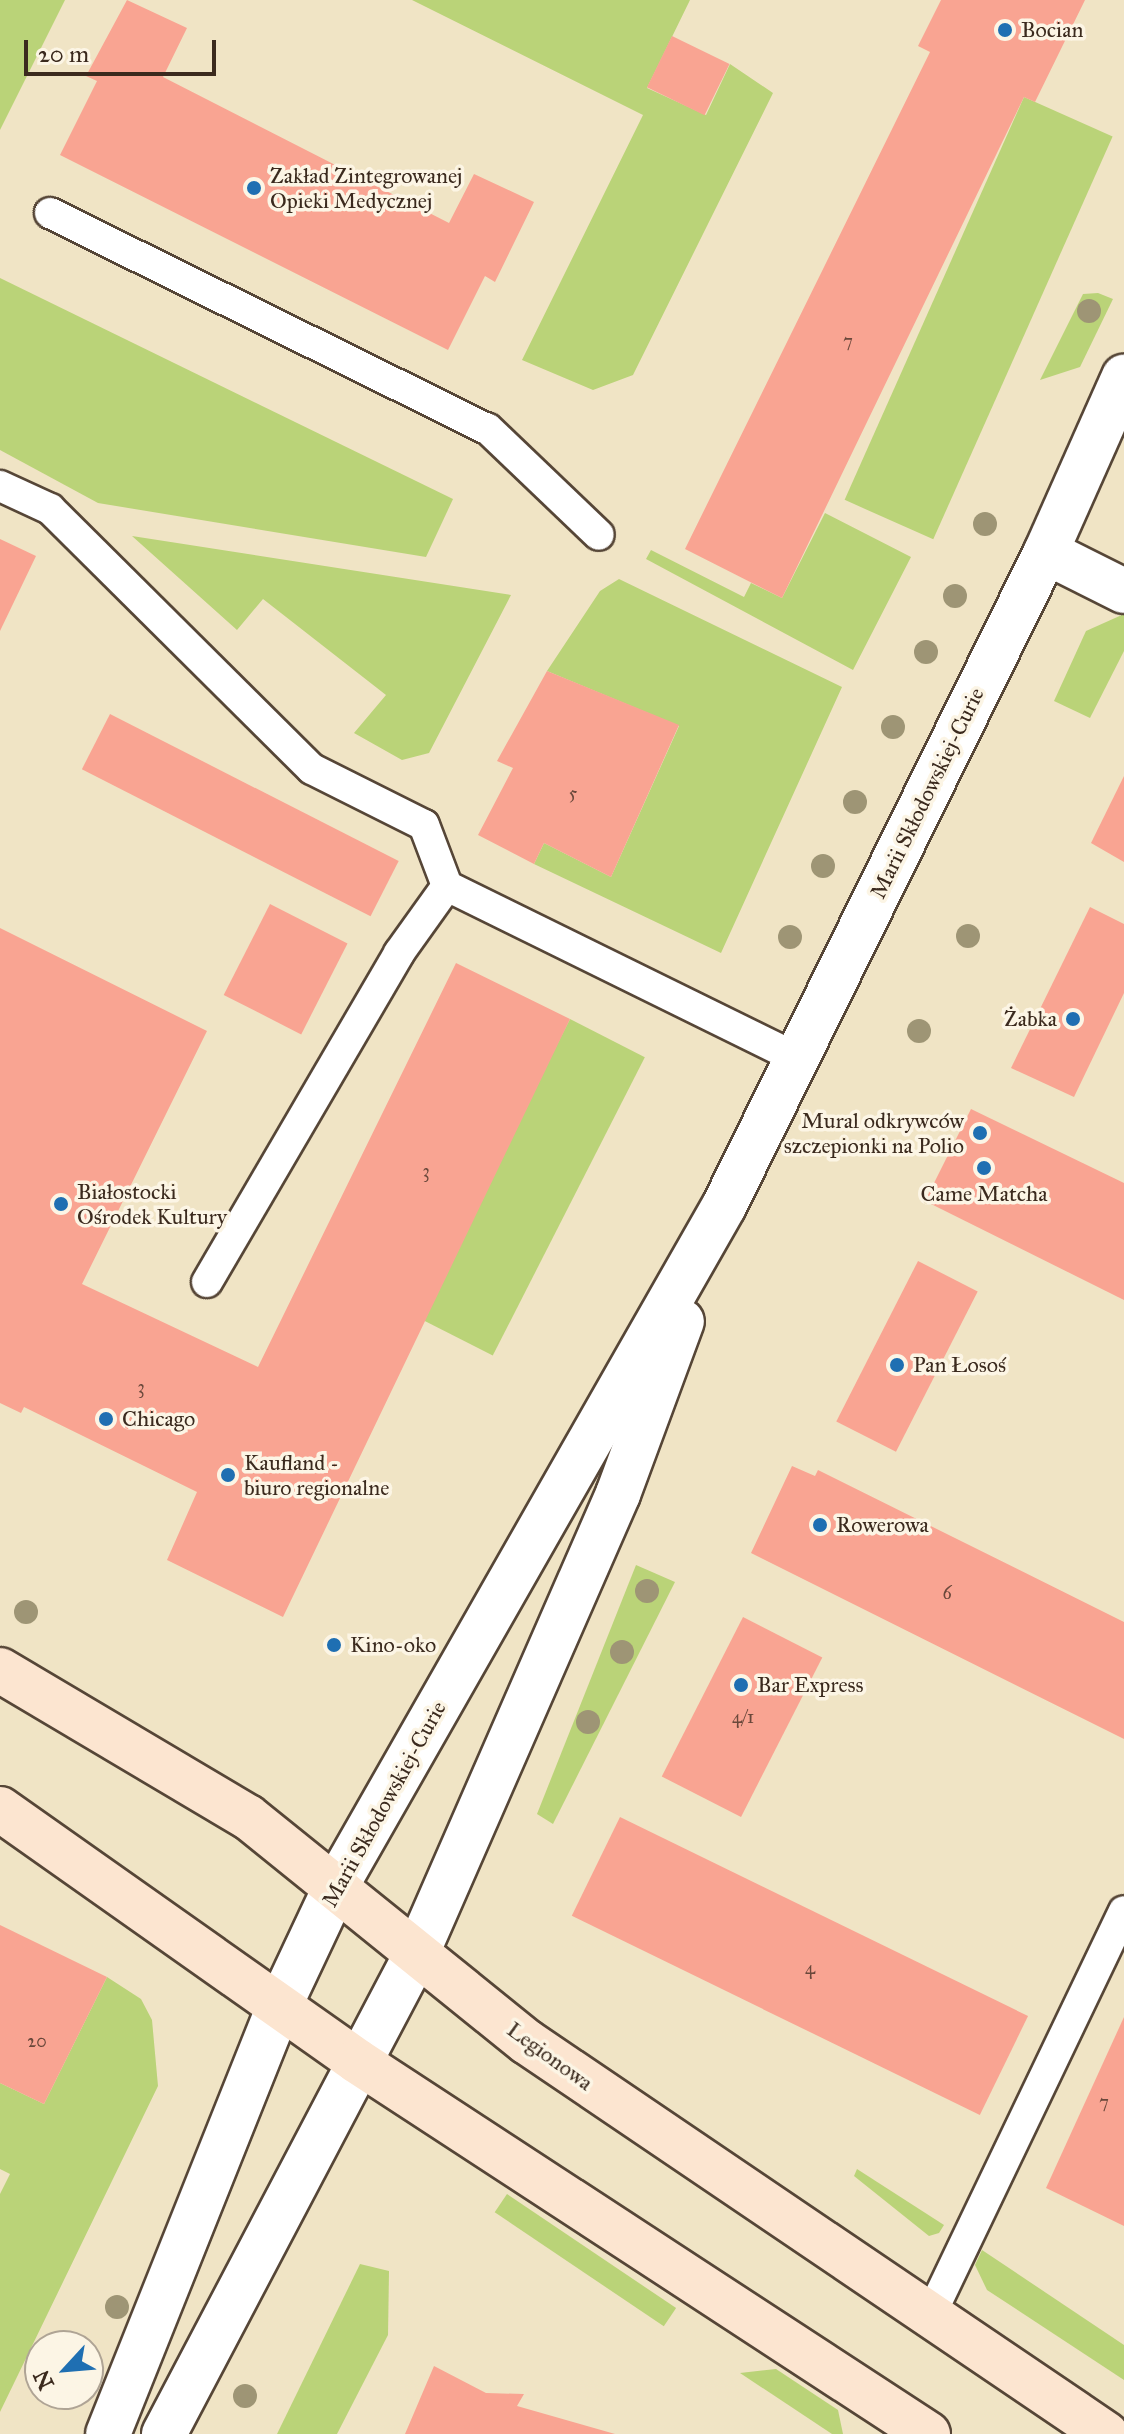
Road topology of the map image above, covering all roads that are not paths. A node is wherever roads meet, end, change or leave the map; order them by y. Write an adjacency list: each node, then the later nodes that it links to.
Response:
1 (50, 213): 4 (lane)
2 (1124, 377): 5 (street, Marii Skłodowskiej-Curie)
3 (0, 486): 7 (lane)
4 (599, 535)
5 (1046, 552): 6 (street); 8 (street, Marii Skłodowskiej-Curie)
6 (1124, 591)
7 (447, 886): 8 (lane); 10 (lane)
8 (797, 1058): 9 (street, Marii Skłodowskiej-Curie)
9 (724, 1206): 13 (street, Marii Skłodowskiej-Curie); 15 (street, Marii Skłodowskiej-Curie)
10 (207, 1282)
11 (0, 1670): 13 (main road, Legionowa)
12 (0, 1809): 16 (main road)
13 (336, 1886): 15 (main road, Legionowa); 16 (street, Marii Skłodowskiej-Curie)
14 (1124, 1911): 18 (lane)
15 (417, 1953): 17 (street, Marii Skłodowskiej-Curie); 18 (main road, Legionowa)
16 (280, 2005): 17 (main road); 19 (street, Marii Skłodowskiej-Curie)
17 (357, 2061): 20 (street, Marii Skłodowskiej-Curie); 21 (main road)
18 (929, 2318): 22 (main road, Legionowa)
19 (108, 2434)
20 (164, 2434)
21 (928, 2434)
22 (1106, 2434)

